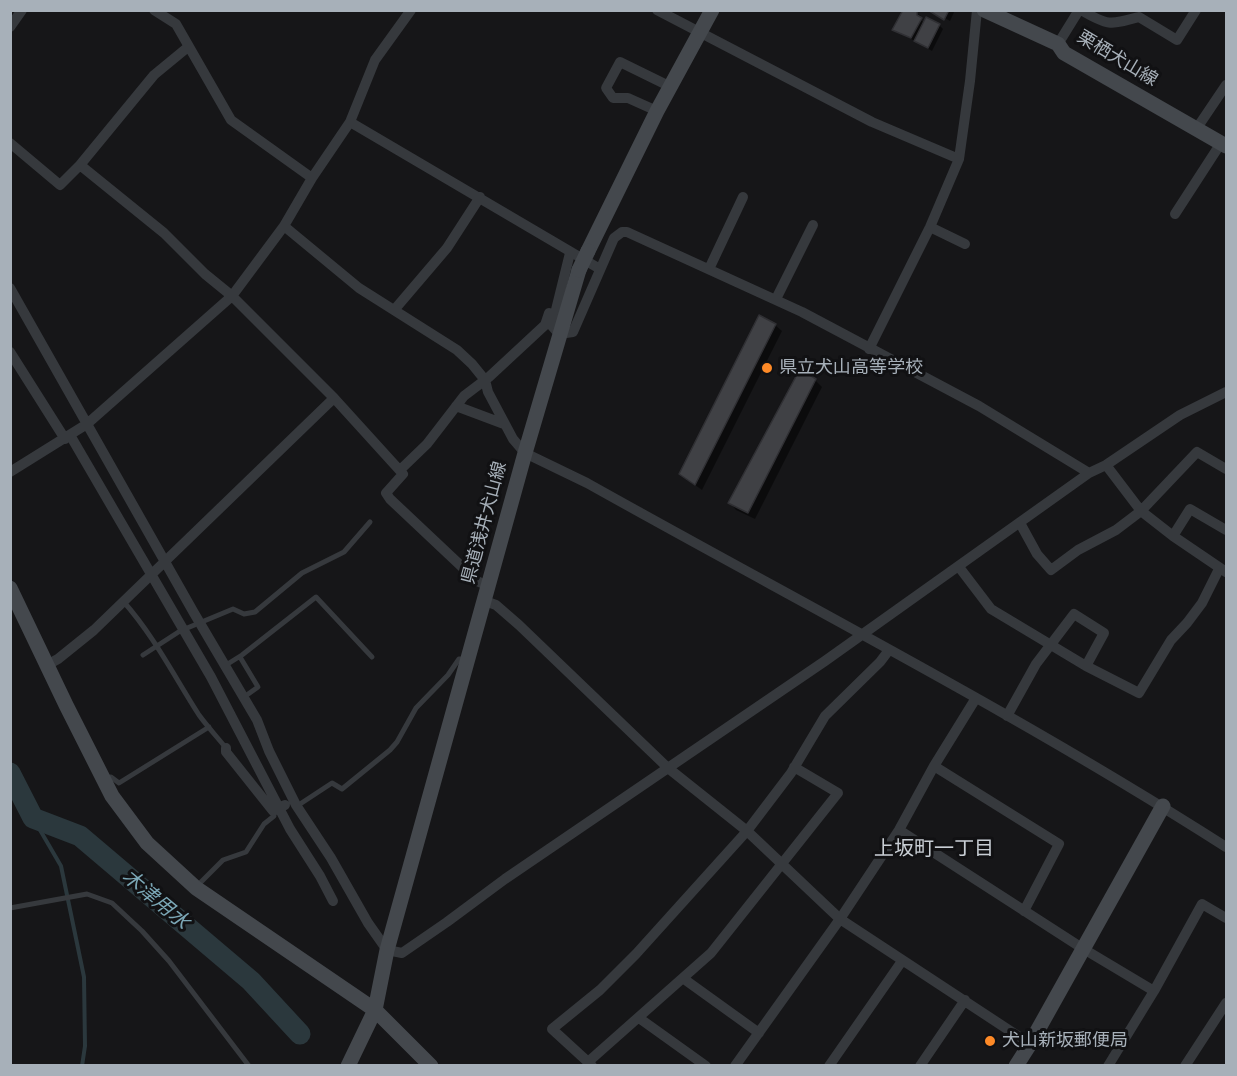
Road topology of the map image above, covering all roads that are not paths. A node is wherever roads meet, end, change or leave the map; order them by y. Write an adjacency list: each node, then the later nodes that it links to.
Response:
1 (22, 10): 10 (street)
2 (154, 10): 13 (street)
3 (411, 10): 17 (street)
4 (657, 10): 11 (street)
5 (712, 10): 11 (main road, 県道浅井犬山線)
6 (977, 10): 21 (street)
7 (984, 10): 12 (main road, 栗栖犬山線)
8 (1080, 10): 9 (street); 12 (street)
9 (1196, 10)
10 (10, 27)
11 (699, 33): 15 (main road, 県道浅井犬山線); 21 (street)
12 (1058, 44): 18 (main road, 栗栖犬山線)
13 (188, 47): 22 (street); 23 (street)
14 (1227, 85): 18 (street)
15 (671, 87): 16 (main road, 県道浅井犬山線); 16 (street)
16 (657, 111): 39 (main road, 県道浅井犬山線, bridge)
17 (350, 122): 23 (street); 24 (street)
18 (1197, 128): 20 (main road, 栗栖犬山線)
19 (10, 143): 22 (street)
20 (1224, 145): 26 (street)
21 (959, 159): 29 (street)
22 (80, 165): 36 (street)
23 (312, 178): 28 (street)
24 (480, 197): 31 (street); 38 (street)
25 (743, 197): 33 (street)
26 (1175, 214)
27 (813, 225): 37 (street)
28 (284, 226): 36 (street); 38 (street)
29 (930, 227): 30 (street); 40 (street)
30 (965, 244)
31 (570, 253): 32 (street); 35 (street)
32 (600, 269): 33 (street); 39 (street)
33 (709, 269): 37 (street)
34 (10, 288): 46 (street)
35 (558, 295): 39 (street); 42 (street)
36 (232, 296): 44 (street); 46 (street)
37 (776, 299): 40 (street)
38 (395, 309): 42 (street)
39 (559, 334): 49 (main road, 県道浅井犬山線)
40 (869, 349): 54 (street)
41 (10, 352): 48 (street)
42 (485, 380): 45 (street); 47 (street)
43 (1223, 396): 50 (street)
44 (334, 398): 52 (street); 60 (street)
45 (456, 406): 47 (street); 52 (street)
46 (87, 424): 48 (street); 60 (street)
47 (504, 424): 49 (street)
48 (67, 437): 53 (street); 63 (street)
49 (525, 453): 65 (main road, 県道浅井犬山線); 69 (street)
50 (1106, 465): 54 (street); 55 (street)
51 (1227, 468): 55 (street)
52 (400, 470): 65 (street)
53 (10, 472)
54 (1089, 473): 57 (street)
55 (1141, 512): 57 (street); 59 (street)
56 (370, 522): 67 (lane)
57 (1020, 523): 61 (street)
58 (1227, 530): 59 (street)
59 (1173, 536): 62 (street)
60 (166, 560): 63 (street); 67 (street)
61 (959, 567): 69 (street); 70 (street)
62 (1223, 570): 79 (street)
63 (151, 576): 66 (street); 68 (street)
64 (10, 588): 78 (main road)
65 (487, 593): 76 (main road, 県道浅井犬山線); 87 (street)
66 (123, 601): 71 (lane); 78 (street)
67 (200, 622): 68 (lane); 77 (street)
68 (184, 629): 71 (lane); 91 (street)
69 (861, 635): 72 (street); 87 (street)
70 (1051, 645): 79 (street); 79 (street); 82 (street)
71 (158, 646): 73 (lane); 83 (lane)
72 (889, 650): 81 (street); 86 (street)
73 (143, 655)
74 (240, 657): 75 (lane); 77 (lane); 80 (lane)
75 (372, 657)
76 (468, 660): 89 (lane); 103 (main road, 県道浅井犬山線)
77 (226, 664): 80 (street)
78 (47, 665): 88 (main road)
79 (1086, 666)
80 (244, 697): 89 (street)
81 (976, 698): 82 (street); 85 (street)
82 (1006, 716): 90 (street)
83 (209, 727): 84 (lane); 88 (lane)
84 (226, 748): 91 (street)
85 (934, 766): 92 (street); 99 (street)
86 (794, 767): 93 (street); 95 (street)
87 (668, 768): 93 (street); 103 (street)
88 (103, 778): 96 (main road)
89 (296, 803): 91 (street); 103 (street)
90 (1163, 806): 94 (street); 102 (main road)
91 (276, 809): 96 (lane); 97 (street)
92 (899, 830): 99 (street); 101 (street)
93 (747, 831): 95 (street); 113 (street)
94 (1227, 847)
95 (782, 864): 101 (street); 105 (street)
96 (196, 888): 109 (main road)
97 (333, 901)
98 (10, 908): 114 (lane)
99 (1024, 911): 102 (street)
100 (1227, 918): 106 (street)
101 (840, 919): 104 (street); 111 (street)
102 (1082, 948): 106 (street); 112 (main road)
103 (387, 950): 109 (main road, 県道浅井犬山線)
104 (902, 961): 107 (street); 119 (street)
105 (684, 979): 110 (street); 111 (street)
106 (1154, 991): 122 (street)
107 (965, 1000): 112 (street); 120 (street)
108 (1227, 1004): 123 (street)
109 (375, 1010): 115 (main road, 県道浅井犬山線); 116 (main road)
110 (639, 1018): 113 (street); 117 (street)
111 (759, 1033): 118 (street)
112 (1030, 1044): 121 (main road)
113 (590, 1064)
114 (249, 1065)
115 (348, 1065)
116 (431, 1065)
117 (706, 1065)
118 (735, 1065)
119 (829, 1065)
120 (920, 1065)
121 (1016, 1065)
122 (1108, 1065)
123 (1185, 1065)

